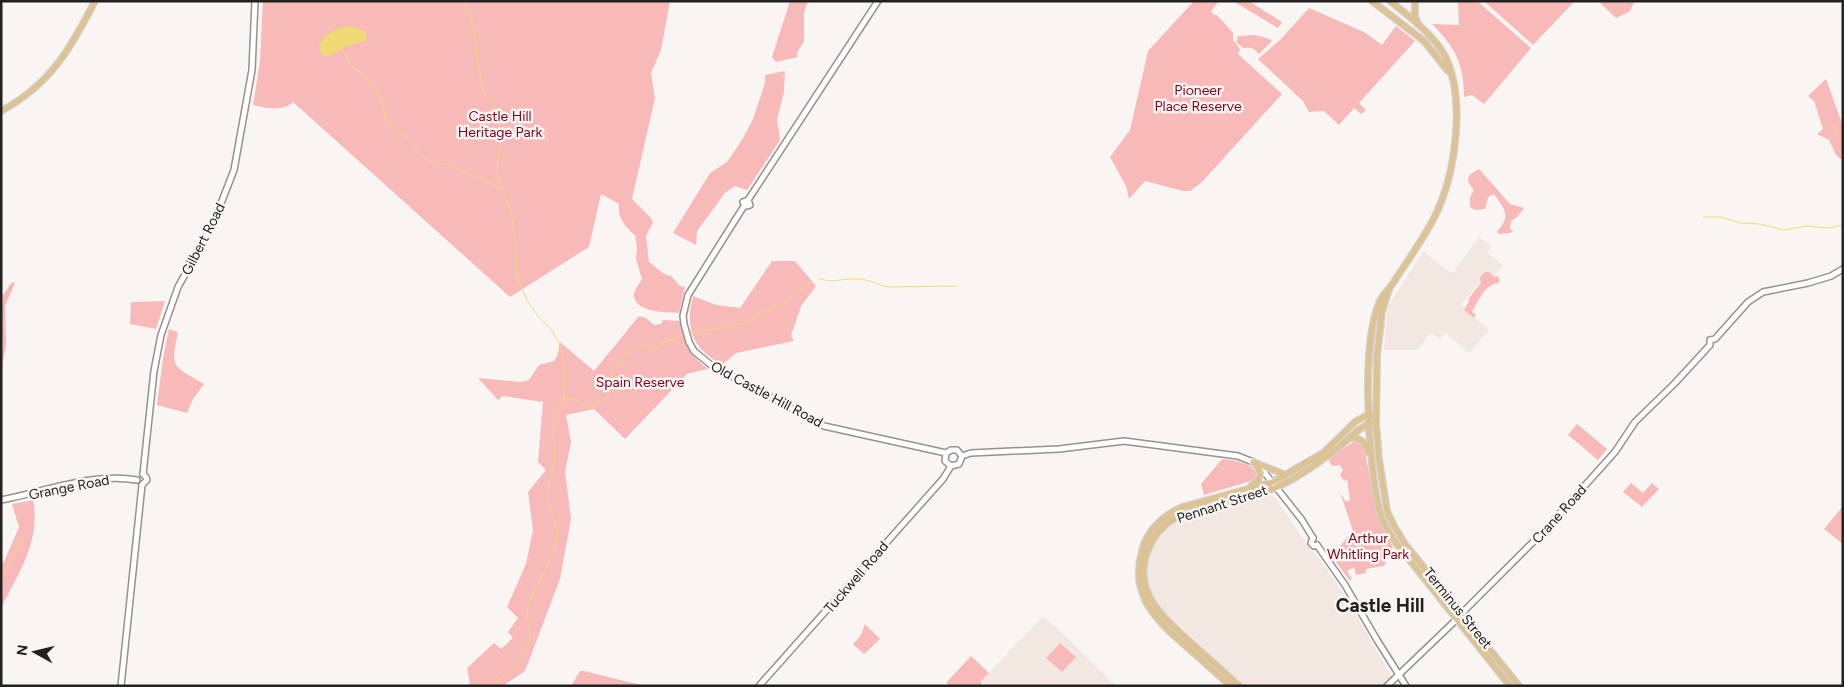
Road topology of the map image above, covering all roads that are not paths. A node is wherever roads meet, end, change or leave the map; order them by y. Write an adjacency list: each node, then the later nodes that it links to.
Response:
1 (95, 1): 10 (main road)
2 (255, 1): 23 (street, Gilbert Road)
3 (878, 1): 18 (street, Old Castle Hill Road)
4 (1372, 1): 7 (main road)
5 (1415, 1): 8 (main road)
6 (1391, 2): 7 (main road); 8 (main road)
7 (1382, 6): 9 (main road)
8 (1418, 26): 9 (main road)
9 (1451, 75): 12 (main road)
10 (1, 111)
11 (1843, 269): 32 (street, Crane Road)
12 (1389, 289): 13 (main road); 14 (main road)
13 (1368, 415): 14 (main road); 15 (main road); 24 (main road)
14 (1376, 415): 16 (main road)
15 (1369, 424): 16 (main road); 17 (main road); 20 (main road)
16 (1376, 424): 20 (main road)
17 (1350, 438): 20 (main road); 26 (main road)
18 (946, 453): 19 (street); 22 (street)
19 (962, 456): 21 (street); 22 (street)
20 (1376, 460): 30 (main road, Terminus Street); 31 (main road, Terminus Street)
21 (1253, 462): 24 (main road); 26 (street); 28 (main road)
22 (951, 466): 36 (street, Tuckwell Road)
23 (143, 474): 25 (street); 27 (street)
24 (1286, 475): 26 (main road)
25 (137, 480): 27 (street); 29 (street, Grange Road)
26 (1275, 484): 28 (main road, Pennant Street); 34 (street); 38 (main road, Pennant Street)
27 (142, 485): 35 (street)
28 (1247, 488): 37 (main road, Pennant Street)
29 (1, 500)
30 (1410, 550): 31 (main road); 32 (main road, Terminus Street)
31 (1404, 554): 33 (main road, Terminus Street)
32 (1462, 613): 33 (main road, Crane Road); 42 (main road, Terminus Street)
33 (1457, 619): 34 (street, Crane Road); 41 (main road, Terminus Street)
34 (1399, 674): 39 (street, Crane Road); 40 (street)
35 (121, 686)
36 (759, 686)
37 (1231, 686)
38 (1239, 686)
39 (1387, 686)
40 (1406, 686)
41 (1510, 686)
42 (1519, 686)

